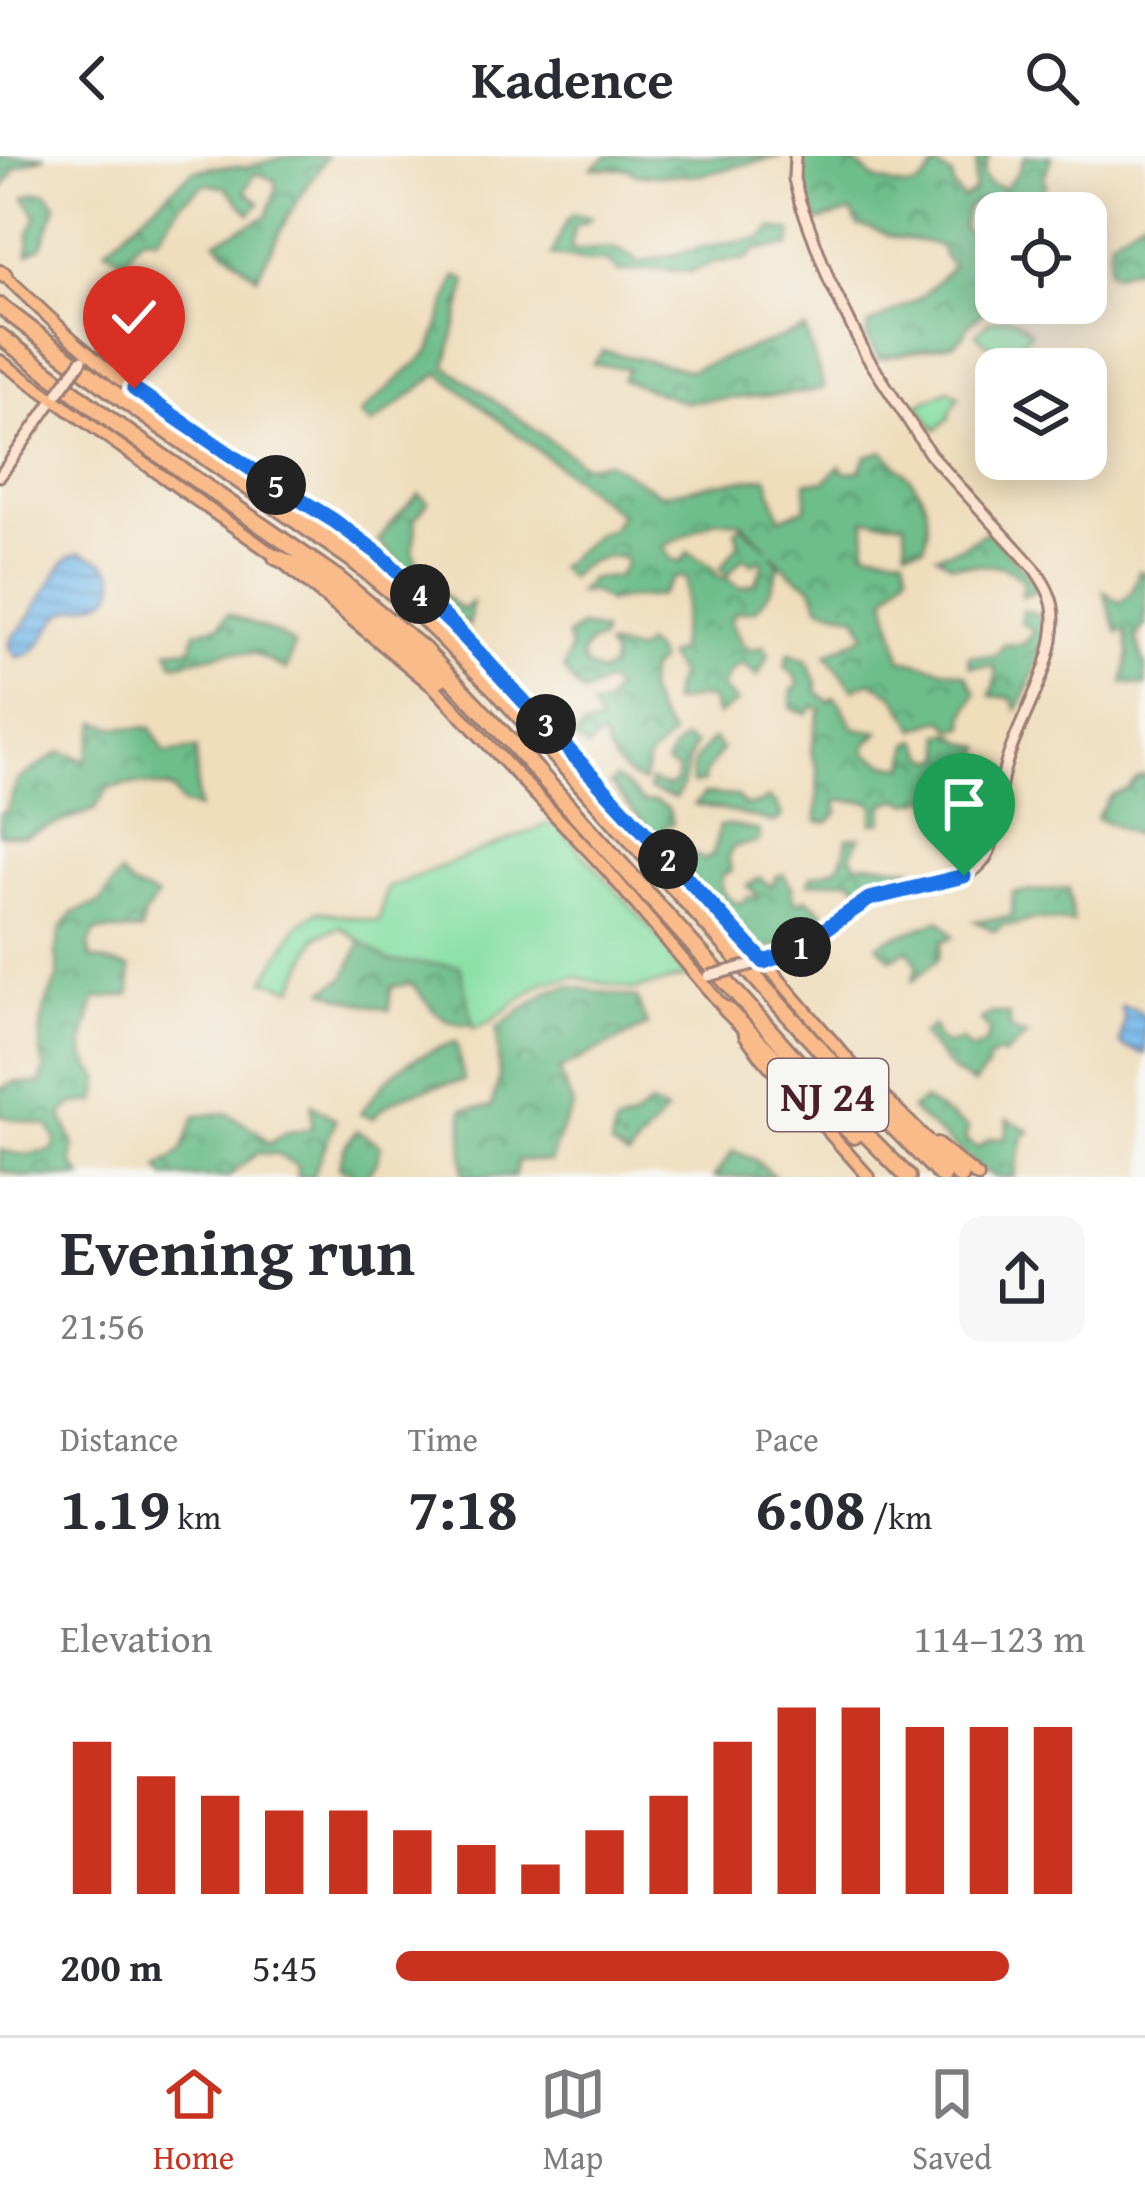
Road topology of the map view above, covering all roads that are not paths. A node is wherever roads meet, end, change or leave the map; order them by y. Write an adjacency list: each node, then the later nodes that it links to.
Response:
1 (795, 156): 15 (street)
2 (1, 273): 5 (main road)
3 (0, 305): 11 (highway, NJ 24)
4 (0, 335): 14 (highway, NJ 24)
5 (85, 356): 7 (street, bridge); 9 (main road)
6 (0, 361): 7 (main road)
7 (56, 396): 8 (street); 10 (main road)
8 (0, 476)
9 (263, 477): 11 (highway); 13 (main road)
10 (276, 557): 14 (highway); 16 (main road)
11 (452, 645): 21 (highway, NJ 24)
12 (524, 679): 13 (main road)
13 (525, 700): 15 (main road)
14 (509, 741): 20 (highway, NJ 24)
15 (759, 963): 16 (street, bridge); 18 (main road)
16 (705, 977): 17 (main road)
17 (726, 1009): 19 (main road); 20 (highway)
18 (866, 1080): 22 (highway); 23 (main road)
19 (869, 1177)
20 (905, 1177)
21 (943, 1177)
22 (961, 1177)
23 (978, 1177)

